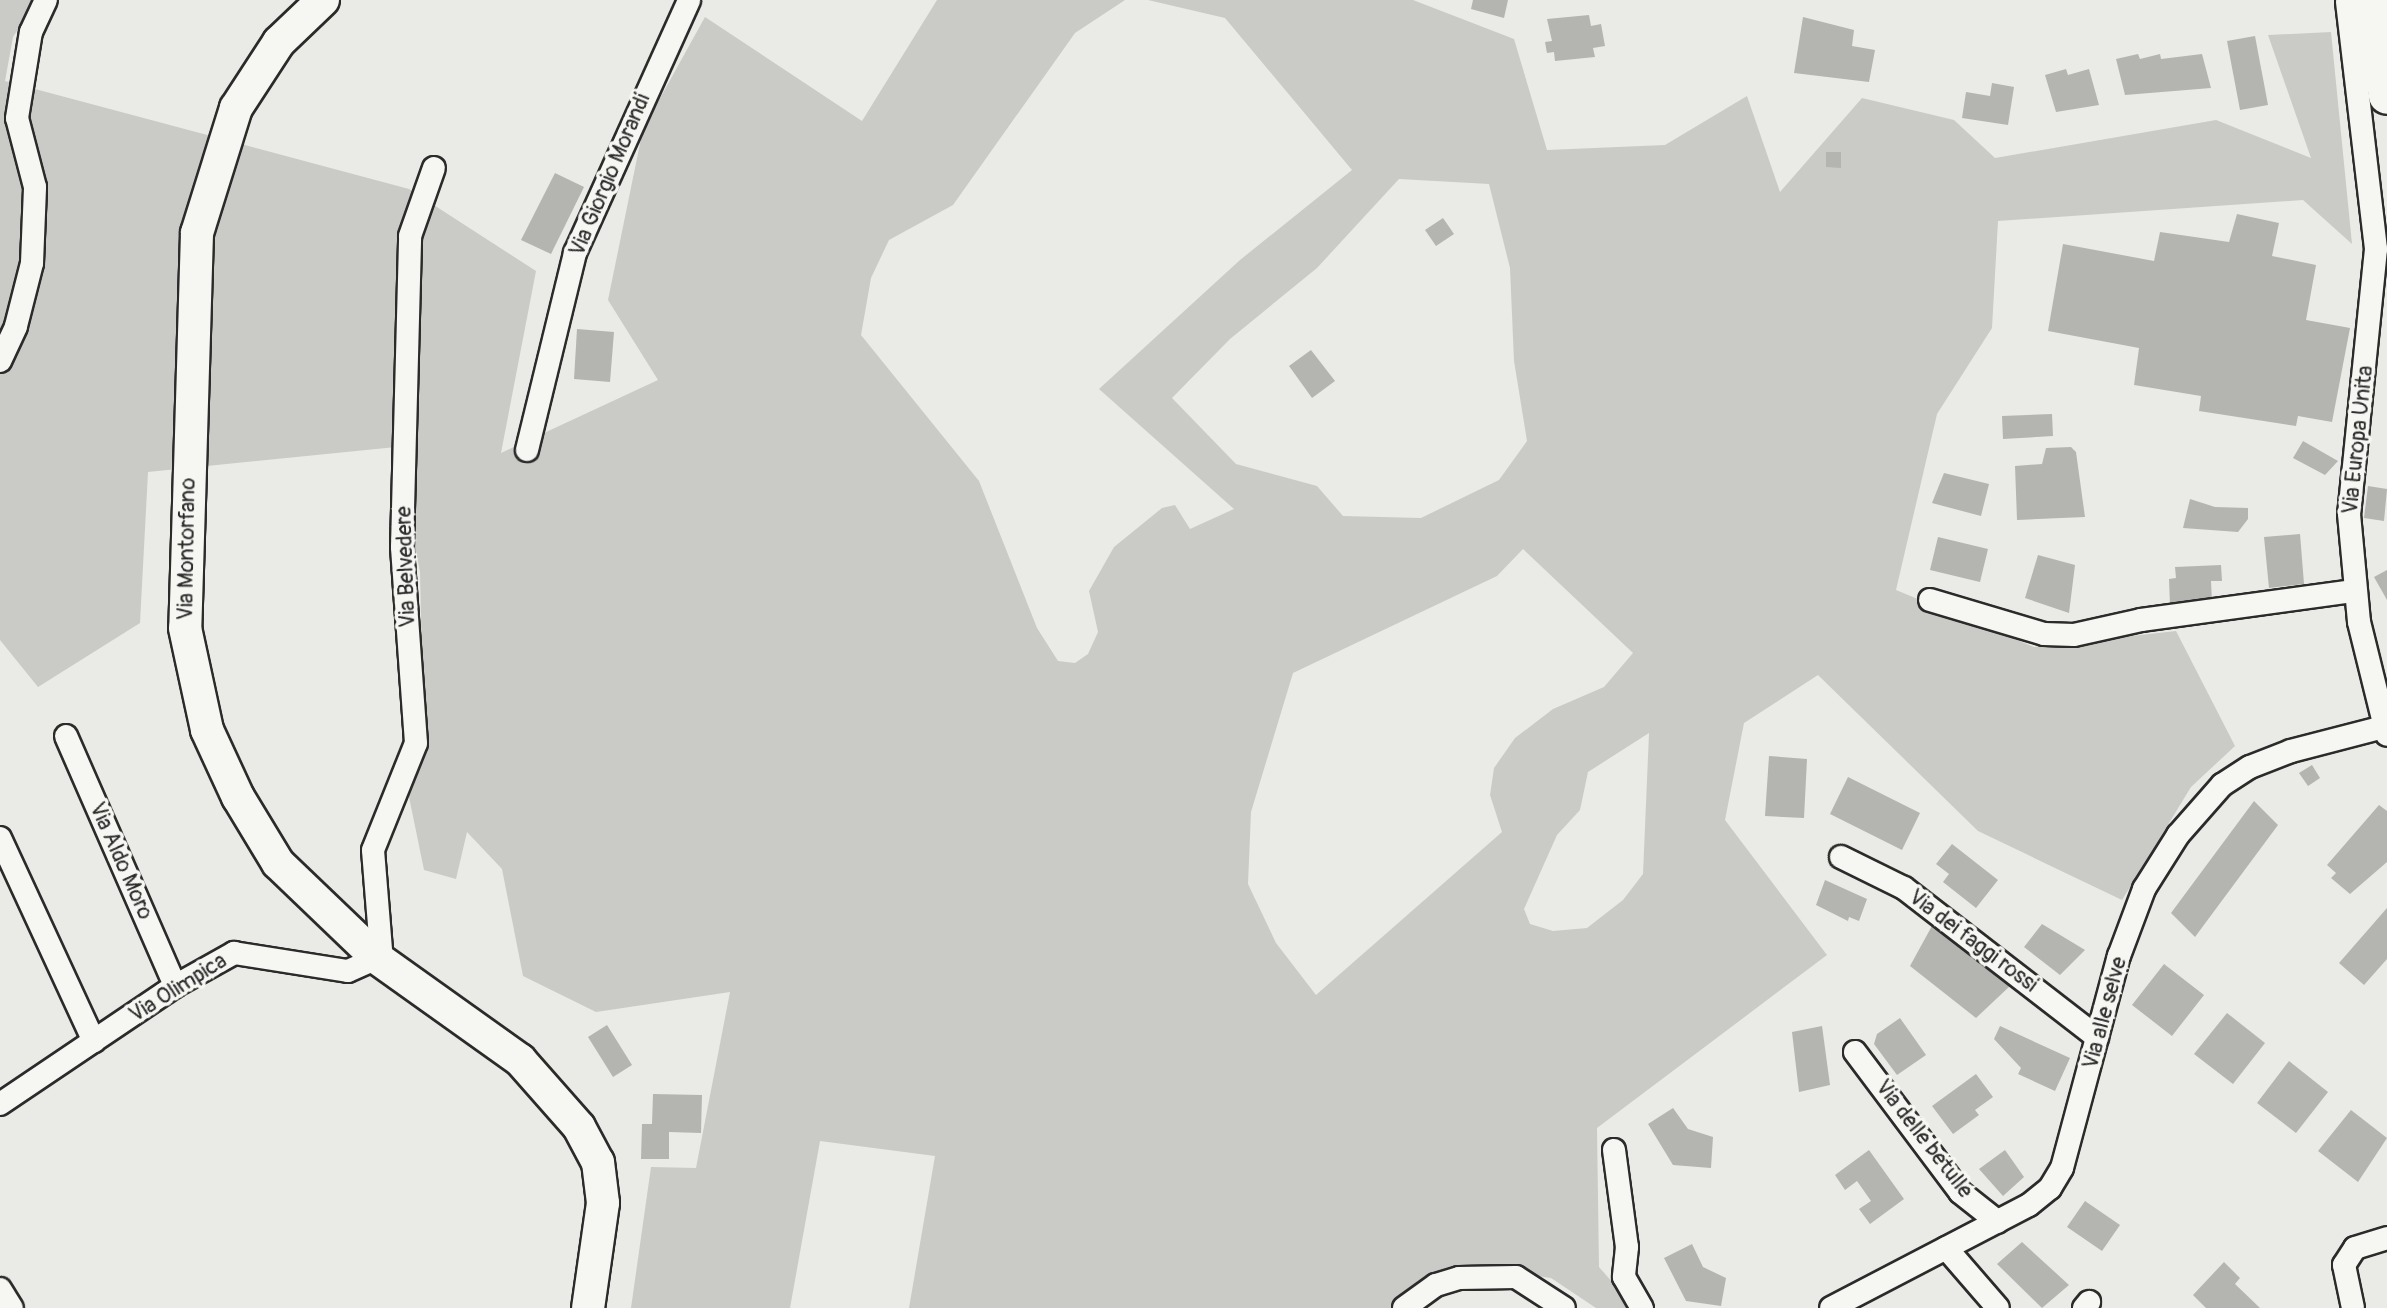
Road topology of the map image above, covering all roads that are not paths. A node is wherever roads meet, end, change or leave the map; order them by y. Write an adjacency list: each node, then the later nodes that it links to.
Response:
1 (46, 0): 7 (street)
2 (323, 0): 15 (street, Via Montorfano)
3 (689, 0): 8 (street, Via Giorgio Morandi)
4 (2359, 2): 5 (main road); 9 (street, Via Europa Unita)
5 (2387, 96)
6 (434, 168): 15 (street, Via Belvedere)
7 (0, 361)
8 (527, 450)
9 (2354, 591): 10 (street); 11 (street, Via Europa Unita)
10 (1930, 600)
11 (2385, 731): 17 (street, Via alle selve)
12 (66, 736): 16 (street, Via Aldo Moro)
13 (0, 838): 18 (street)
14 (1841, 857): 17 (street, Via dei faggi rossi)
15 (380, 960): 16 (street, Via Olimpica); 27 (street, Via Montorfano)
16 (175, 986): 18 (street, Via Olimpica)
17 (2097, 1037): 22 (street, Via alle selve)
18 (94, 1041): 20 (street, Via Olimpica)
19 (1855, 1052): 22 (street, Via delle betulle)
20 (0, 1104)
21 (1614, 1150): 30 (street)
22 (1998, 1222): 24 (street, Via alle selve)
23 (2387, 1238): 33 (street)
24 (1946, 1248): 31 (street, Via alle selve); 32 (street)
25 (0, 1289): 26 (street)
26 (12, 1308)
27 (588, 1308)
28 (1404, 1308): 29 (street)
29 (1564, 1308)
30 (1642, 1308)
31 (1831, 1308)
32 (1998, 1308)
33 (2353, 1308)

